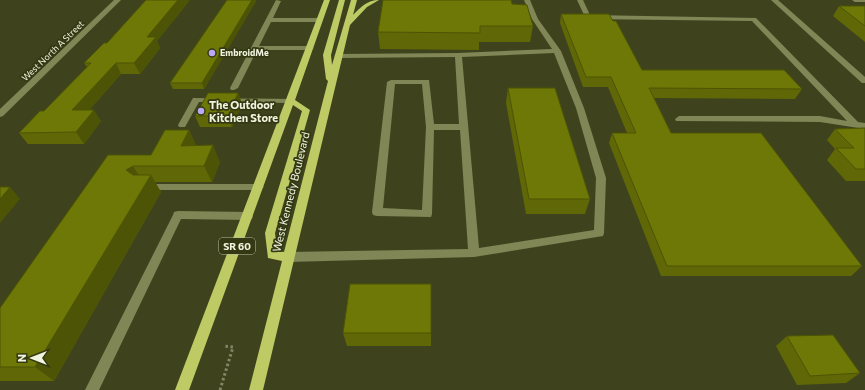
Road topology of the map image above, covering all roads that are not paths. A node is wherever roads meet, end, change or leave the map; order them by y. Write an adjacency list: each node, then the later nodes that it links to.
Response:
1 (118, 0): 24 (street, West North A Street)
2 (327, 0): 13 (main road, SR 60)
3 (342, 0): 21 (main road)
4 (354, 0): 14 (main road, West Kennedy Boulevard)
5 (376, 0): 14 (main road)
6 (526, 0): 17 (street)
7 (580, 0): 27 (street)
8 (774, 0): 20 (street)
9 (855, 0): 10 (street)
10 (865, 0)
11 (278, 1): 12 (street)
12 (269, 20): 13 (street); 15 (street)
13 (320, 20): 16 (main road, SR 60)
14 (347, 26): 19 (main road, West Kennedy Boulevard)
15 (254, 48): 16 (street); 22 (street)
16 (310, 48): 23 (main road, SR 60)
17 (557, 51): 18 (street); 33 (street)
18 (458, 55): 19 (street); 29 (street)
19 (338, 56): 21 (main road, West Kennedy Boulevard)
20 (865, 81)
21 (331, 85): 34 (main road, West Kennedy Boulevard)
22 (234, 88)
23 (291, 101): 26 (street); 31 (main road, SR 60); 34 (main road)
24 (0, 114)
25 (679, 119): 27 (street)
26 (182, 125)
27 (861, 125)
28 (430, 127): 28 (street); 29 (street)
29 (464, 127): 33 (street)
30 (143, 187): 31 (street)
31 (259, 187): 32 (main road, SR 60)
32 (248, 216): 35 (street); 36 (main road, SR 60)
33 (474, 253): 34 (street)
34 (288, 257): 37 (main road, West Kennedy Boulevard)
35 (92, 390)
36 (182, 390)
37 (256, 390)

